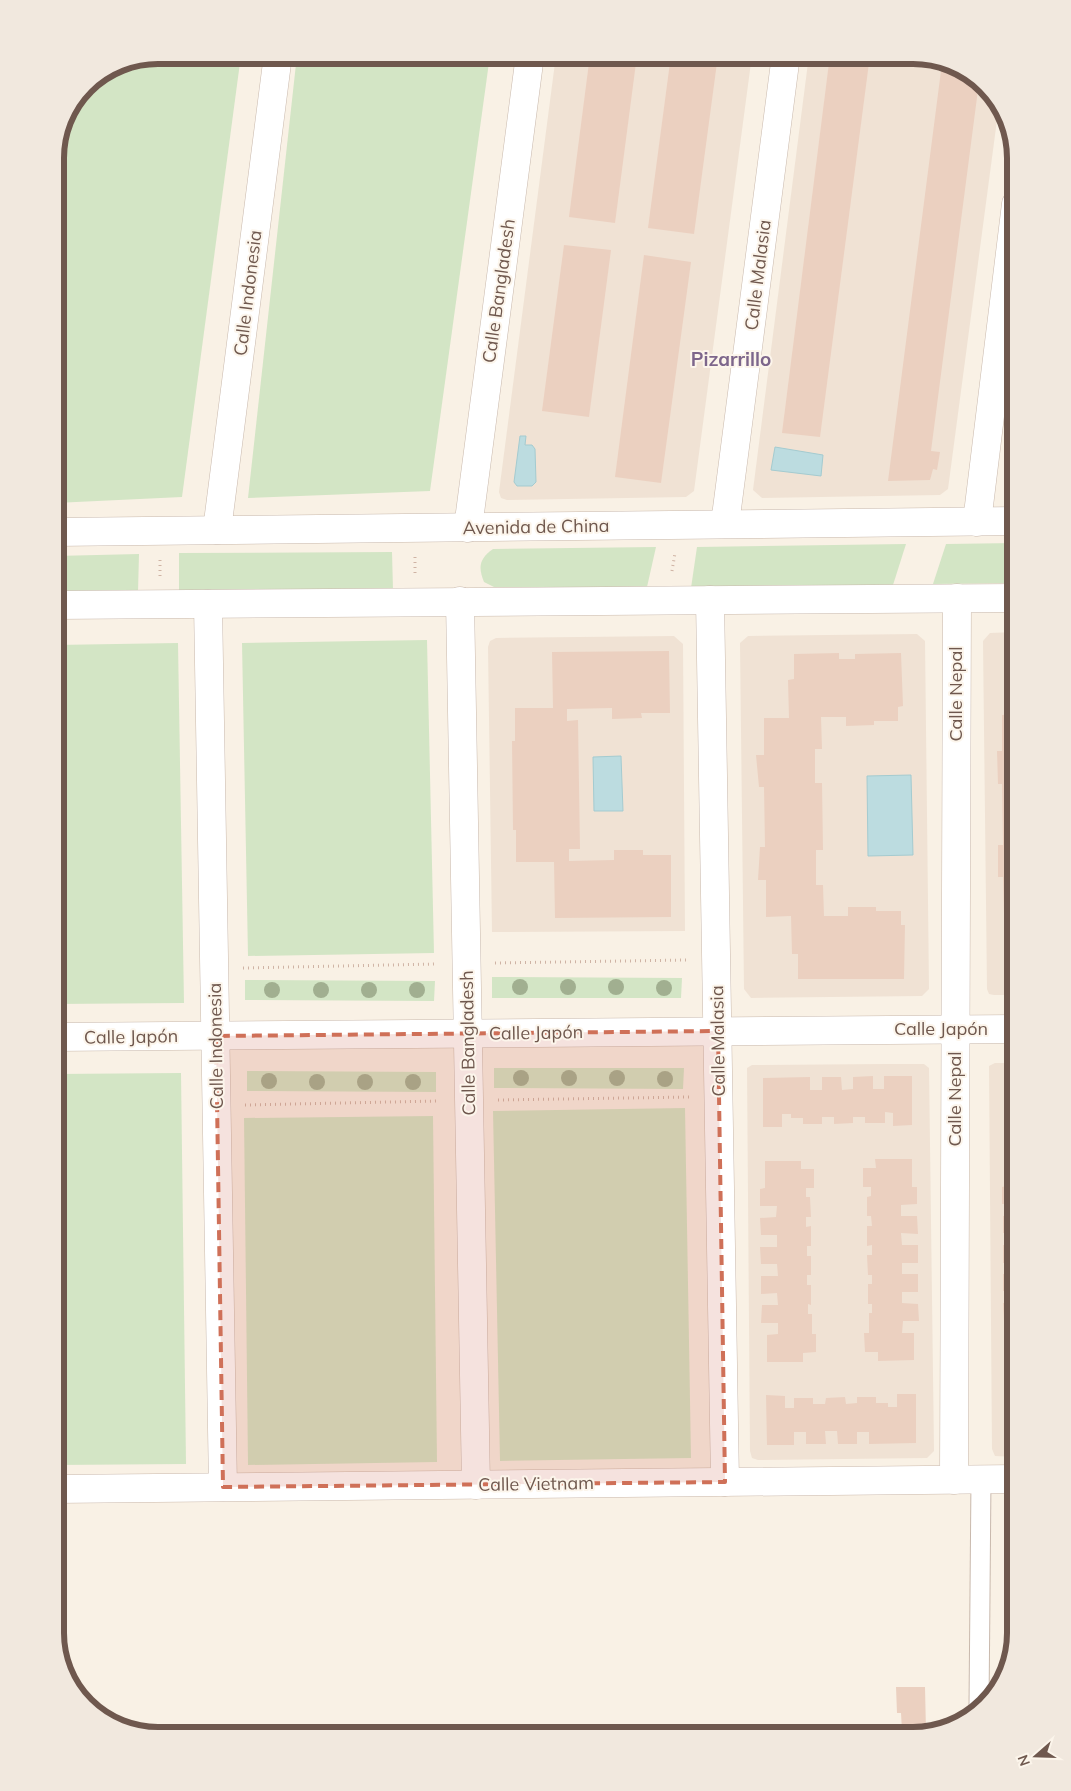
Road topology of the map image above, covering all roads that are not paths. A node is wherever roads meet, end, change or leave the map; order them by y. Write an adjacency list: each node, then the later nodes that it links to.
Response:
1 (277, 64): 9 (street, Calle Indonesia)
2 (529, 64): 8 (street, Calle Bangladesh)
3 (785, 64): 7 (street, Calle Malasia)
4 (1007, 277): 5 (street)
5 (977, 522): 6 (street, Avenida de China); 7 (street, Avenida de China)
6 (1007, 522)
7 (725, 524): 8 (street, Avenida de China)
8 (468, 528): 9 (street, Avenida de China)
9 (217, 530): 10 (street, Avenida de China)
10 (64, 532)
11 (957, 598): 12 (street); 13 (street); 17 (street, Calle Nepal)
12 (1007, 598)
13 (710, 600): 14 (street); 19 (street, Calle Malasia)
14 (460, 601): 15 (street); 20 (street, Calle Bangladesh)
15 (208, 604): 16 (street); 21 (street, Calle Indonesia)
16 (64, 605)
17 (956, 1029): 18 (street, Calle Japón); 19 (street, Calle Japón); 25 (street, Calle Nepal)
18 (1007, 1029)
19 (718, 1031): 20 (street, Calle Japón); 26 (street, Calle Malasia)
20 (468, 1034): 21 (street, Calle Japón); 27 (street, Calle Bangladesh)
21 (216, 1036): 22 (street, Calle Japón); 28 (street, Calle Indonesia)
22 (64, 1037)
23 (981, 1479): 24 (street, Calle Vietnam); 25 (street, Calle Vietnam); 30 (lane)
24 (1007, 1479)
25 (954, 1480): 26 (street, Calle Vietnam)
26 (725, 1482): 27 (street, Calle Vietnam)
27 (476, 1485): 28 (street, Calle Vietnam)
28 (223, 1487): 29 (street, Calle Vietnam)
29 (64, 1489)
30 (979, 1700)

